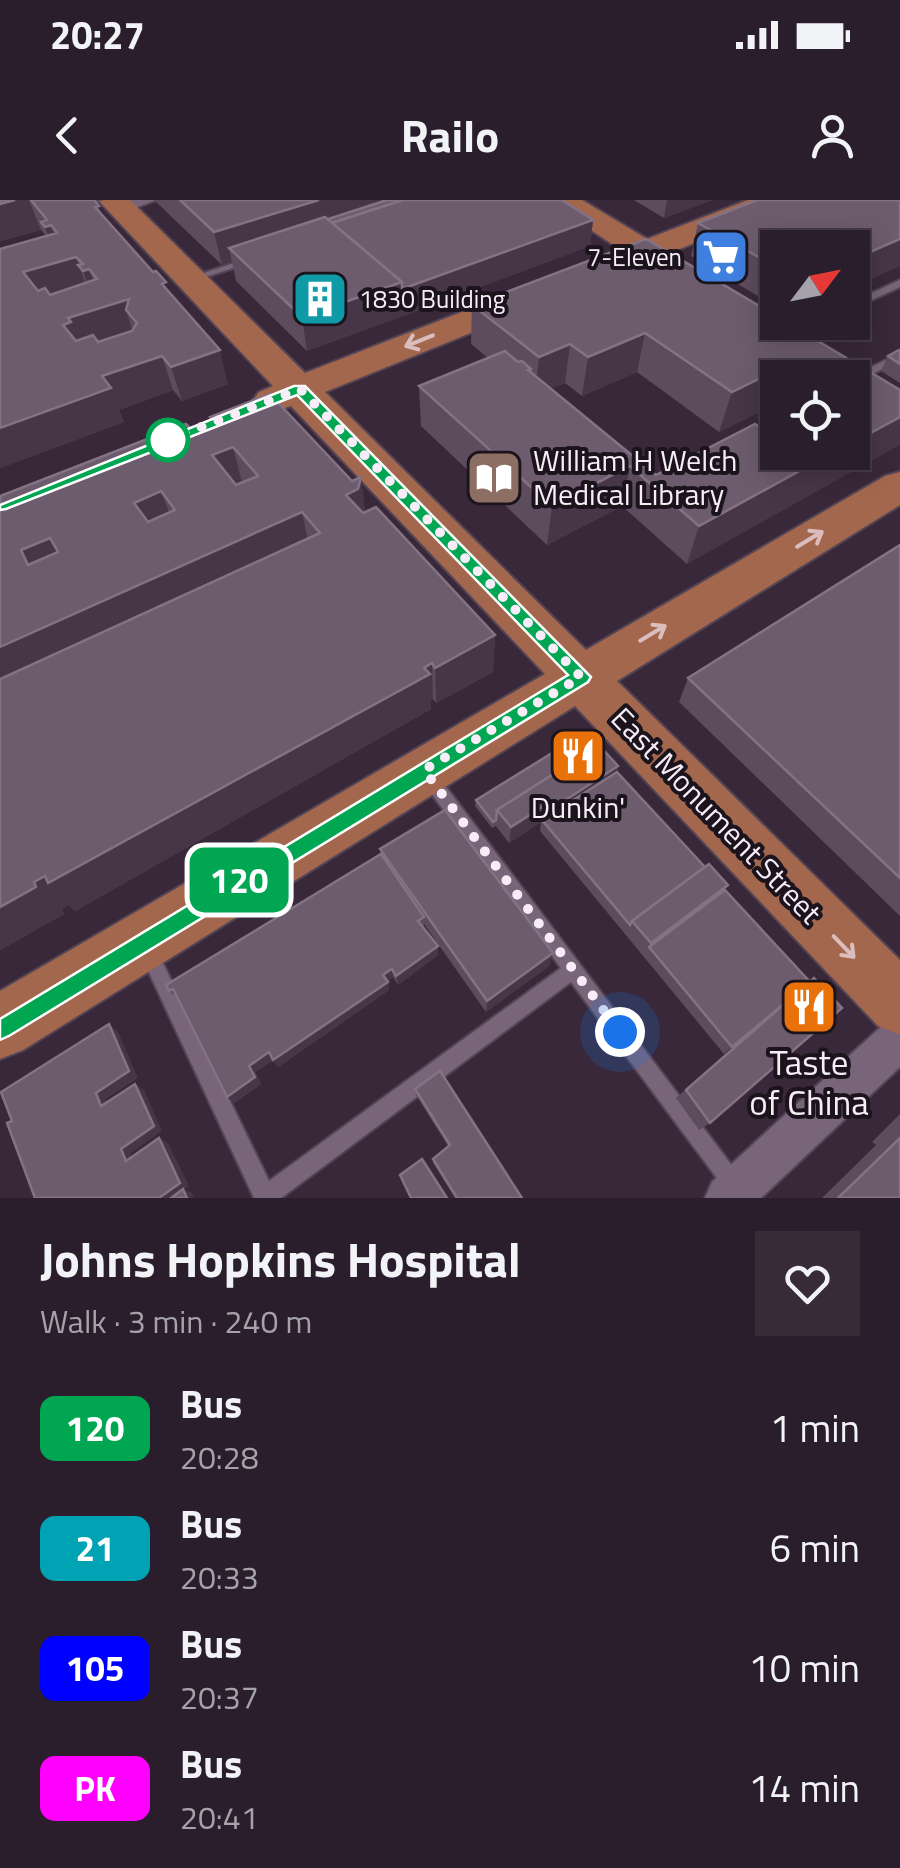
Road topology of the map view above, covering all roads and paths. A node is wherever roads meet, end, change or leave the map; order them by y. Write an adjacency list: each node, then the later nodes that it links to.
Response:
1 (560, 200): 4 (main road)
2 (774, 200): 4 (main road)
3 (127, 202): 6 (main road, East Monument Street)
4 (646, 251): 7 (main road); 16 (main road, one-way to 16)
5 (269, 255): 6 (lane)
6 (191, 279): 16 (main road, East Monument Street)
7 (693, 281)
8 (900, 283): 9 (lane)
9 (870, 297)
10 (754, 319): 11 (main road)
11 (760, 323)
12 (788, 340): 14 (main road)
13 (900, 356): 15 (lane)
14 (821, 360)
15 (870, 368)
16 (300, 389): 17 (main road); 19 (main road, East Monument Street)
17 (241, 412)
18 (900, 486): 19 (main road, one-way to 18)
19 (581, 677): 20 (main road); 23 (main road, East Monument Street, one-way to 23)
20 (424, 770): 21 (main road); 22 (lane)
21 (142, 940): 22 (lane); 24 (main road)
22 (573, 970): 26 (lane)
23 (900, 1004)
24 (0, 1027)
25 (900, 1038): 26 (street)
26 (733, 1193)

